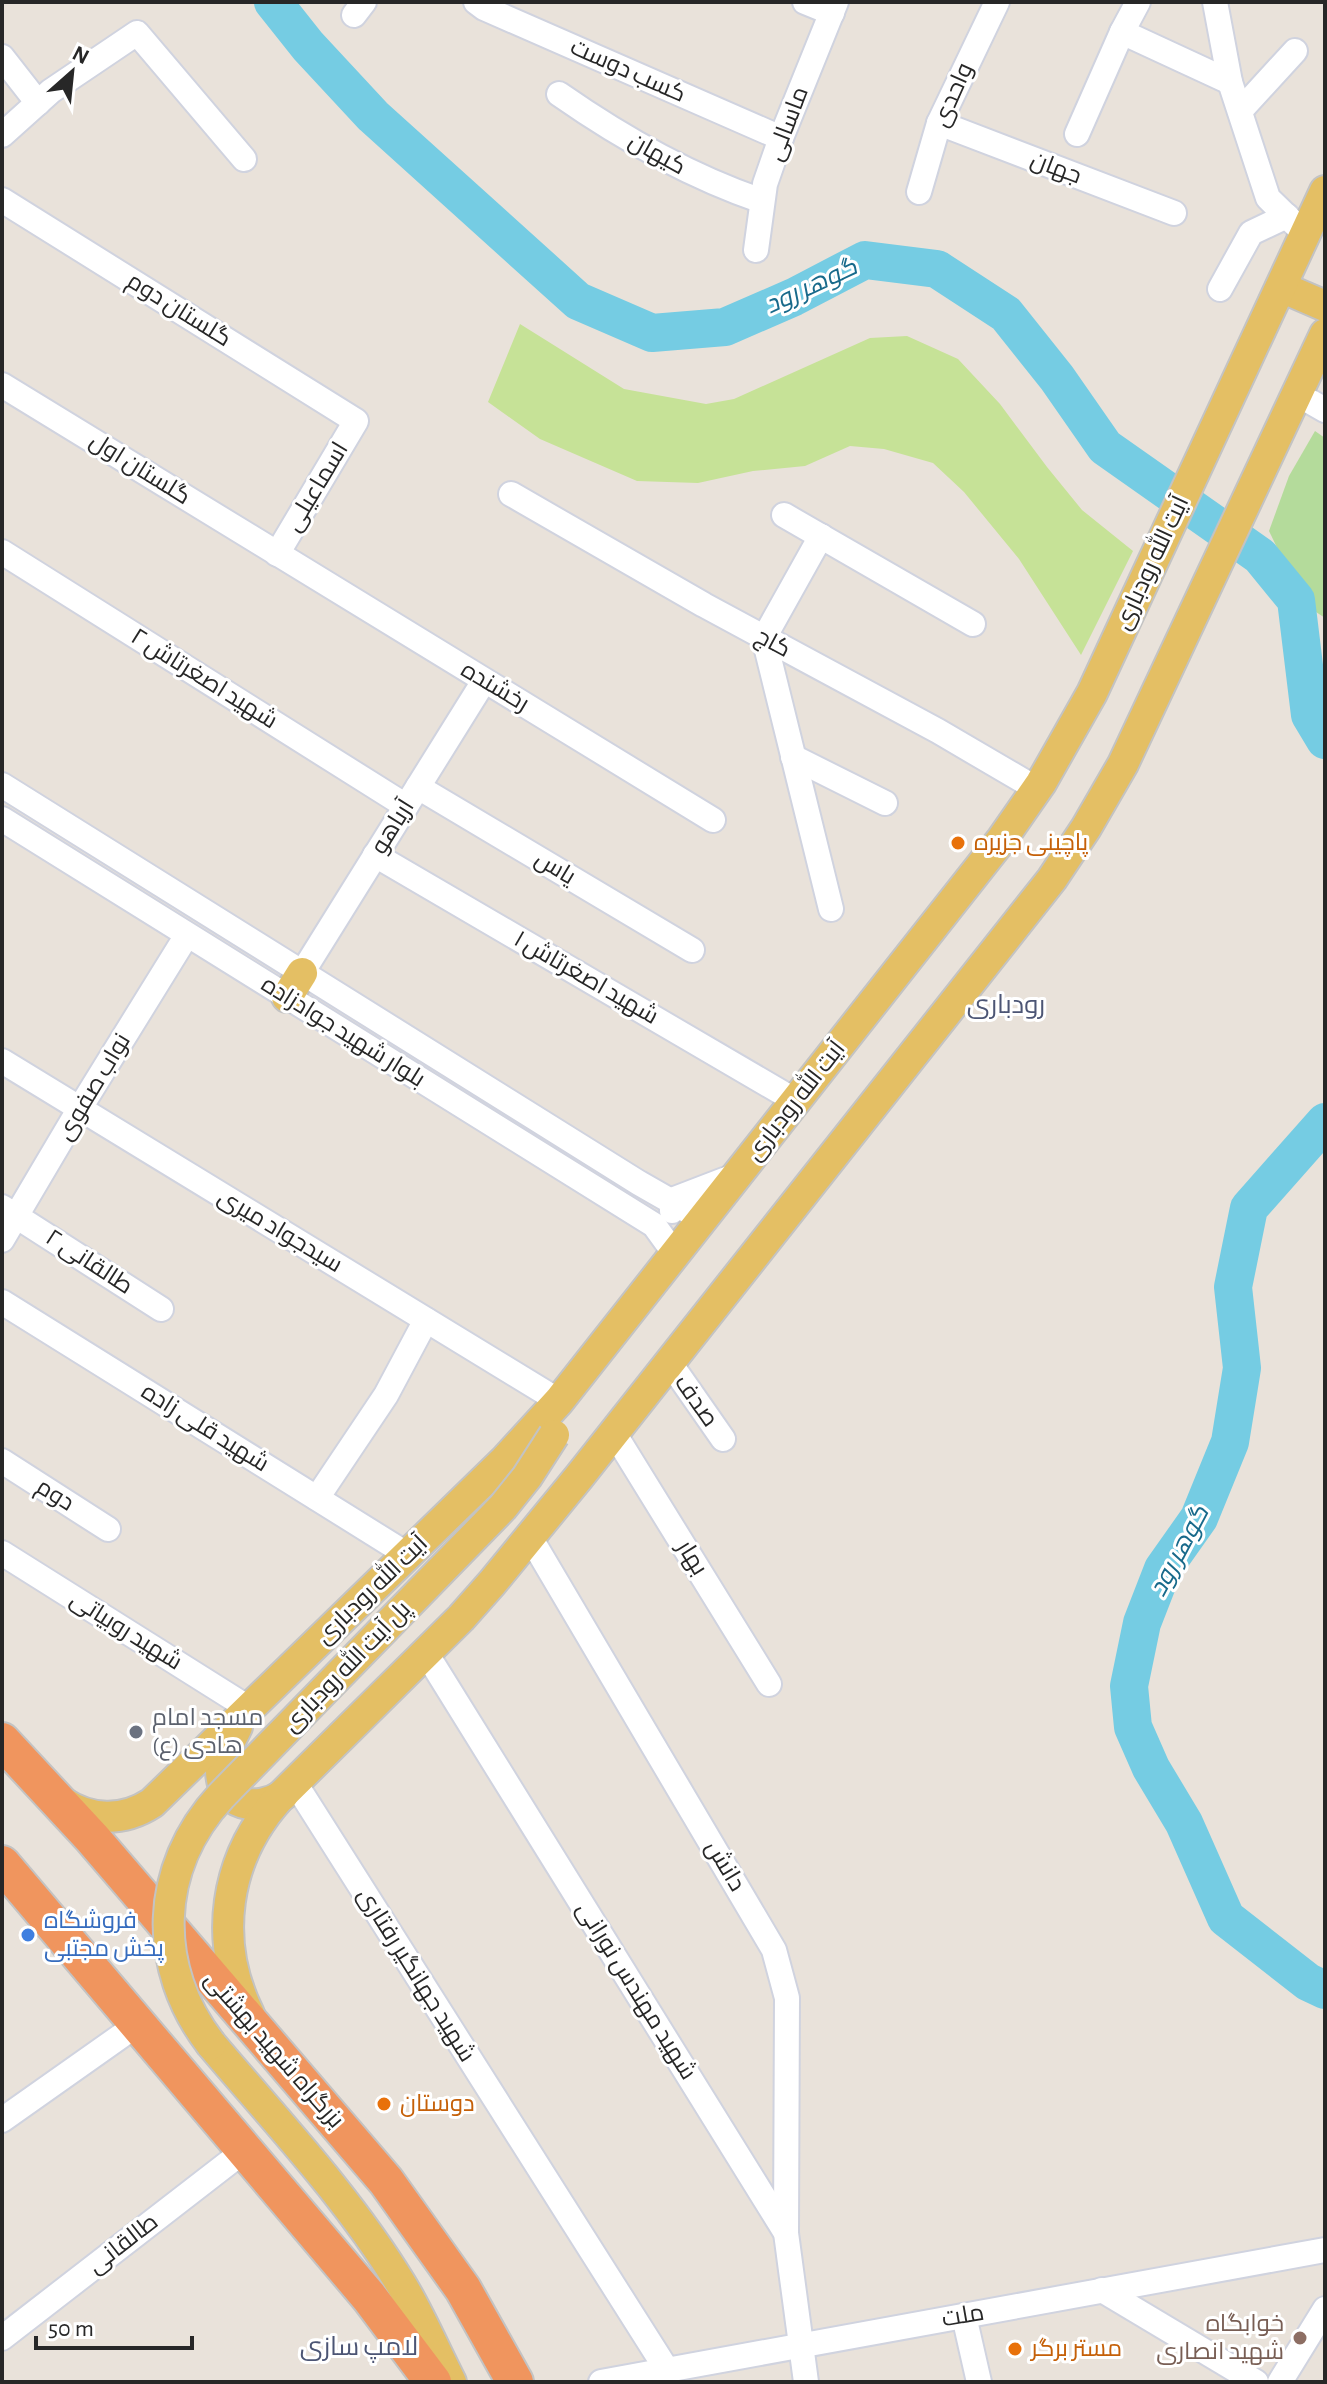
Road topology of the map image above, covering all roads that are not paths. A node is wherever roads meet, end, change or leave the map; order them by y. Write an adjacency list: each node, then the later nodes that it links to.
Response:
1 (476, 2): 17 (street, کسب دوست)
2 (805, 2): 6 (street)
3 (997, 2): 14 (street, واحدی)
4 (1138, 2): 7 (street)
5 (1215, 2): 10 (street)
6 (834, 8): 17 (street, ماسالی)
7 (1122, 32): 10 (street); 15 (street)
8 (1295, 51): 13 (street)
9 (2, 57): 12 (street)
10 (1230, 82): 13 (street)
11 (559, 94): 22 (street, کیهان)
12 (38, 103): 16 (street); 18 (street)
13 (1240, 111): 24 (street)
14 (939, 123): 20 (street, واحدی); 23 (street, جهان)
15 (1077, 134)
16 (2, 135)
17 (781, 138): 22 (street, ماسالی)
18 (244, 159)
19 (1325, 191): 24 (main road, آیت الله رودباری)
20 (919, 192)
21 (2, 200): 31 (street, گلستان دوم)
22 (762, 201): 25 (street, ماسالی)
23 (1174, 213)
24 (1296, 225): 26 (main road, آیت الله رودباری); 27 (street)
25 (756, 250)
26 (1281, 287): 28 (main road); 42 (main road, آیت الله رودباری)
27 (1220, 289)
28 (1325, 306)
29 (1325, 334): 66 (main road)
30 (2, 385): 36 (street, گلستان اول)
31 (356, 421): 36 (street, اسماعیلی)
32 (511, 494): 38 (street, کاج)
33 (784, 515): 34 (street)
34 (821, 536): 37 (street); 38 (street)
35 (2, 552): 43 (street, شهید اصغرتاش ۲)
36 (277, 554): 39 (street, رخشنده)
37 (973, 624)
38 (764, 638): 40 (street); 42 (street, کاج)
39 (484, 681): 43 (street, آریاهو); 46 (street, رخشنده)
40 (793, 757): 44 (street); 48 (street)
41 (2, 785): 51 (street)
42 (1037, 789): 53 (main road, آیت الله رودباری)
43 (412, 796): 47 (street, آریاهو); 50 (street, یاس)
44 (885, 803)
45 (2, 819): 49 (street, بلوار شهید جوادزاده)
46 (713, 820)
47 (375, 855): 51 (street, آریاهو); 53 (street, شهید اصغرتاش ۱)
48 (831, 909)
49 (187, 935): 51 (street, بلوار شهید جوادزاده); 54 (street, نواب صفوی)
50 (692, 950)
51 (294, 985): 56 (street, بلوار شهید جوادزاده); 59 (street, بلوار شهید جوادزاده)
52 (2, 1061): 54 (street, سیدجواد میری)
53 (796, 1101): 55 (main road, آیت الله رودباری)
54 (80, 1108): 57 (street, نواب صفوی); 64 (street, سیدجواد میری)
55 (737, 1175): 56 (street); 58 (main road, آیت الله رودباری)
56 (672, 1200): 58 (street, بلوار شهید جوادزاده); 59 (street)
57 (9, 1212): 60 (street, نواب صفوی); 63 (street, طالقانی ۲)
58 (702, 1219): 61 (main road, آیت الله رودباری)
59 (654, 1225): 61 (street, بلوار شهید جوادزاده)
60 (2, 1240)
61 (675, 1254): 65 (main road, آیت الله رودباری)
62 (2, 1302): 71 (street, شهید قلی زاده)
63 (161, 1309)
64 (426, 1320): 67 (street, سیدجواد میری); 71 (street)
65 (615, 1330): 67 (main road, آیت الله رودباری); 95 (main road, پل آیت الله رودباری, bridge)
66 (670, 1363): 68 (main road); 69 (street, صدف)
67 (559, 1401): 75 (main road, آیت الله رودباری)
68 (614, 1433): 73 (main road); 77 (street, بهار)
69 (723, 1439)
70 (2, 1461): 72 (street, دوم)
71 (317, 1498): 75 (street, شهید قلی زاده)
72 (108, 1529)
73 (530, 1537): 76 (main road); 87 (street, دانش)
74 (2, 1553): 78 (street, شهید روبیاتی)
75 (408, 1555): 78 (main road, آیت الله رودباری)
76 (426, 1653): 80 (main road); 87 (street, شهید مهندس نورانی)
77 (769, 1684)
78 (245, 1713): 80 (main road); 81 (main road, آیت الله رودباری)
79 (2, 1741): 81 (highway, بزرگراه شهید بهشتی)
80 (289, 1789): 84 (main road); 94 (street, شهید جهانگیر رفتاری)
81 (56, 1797): 84 (highway, بزرگراه شهید بهشتی)
82 (2, 1864): 83 (highway)
83 (138, 2024): 85 (street); 86 (highway)
84 (260, 2033): 96 (highway, بزرگراه شهید بهشتی)
85 (2, 2120)
86 (245, 2150): 92 (street, طالقانی); 95 (highway)
87 (786, 2233): 93 (street, شهید مهندس نورانی)
88 (1325, 2250): 89 (street, ملت)
89 (1102, 2290): 91 (street, ملت); 100 (street)
90 (1325, 2309): 101 (street)
91 (964, 2316): 93 (street, ملت); 99 (street)
92 (2, 2338)
93 (800, 2345): 94 (street, ملت); 98 (street)
94 (667, 2370): 97 (street, ملت)
95 (430, 2381)
96 (515, 2382)
97 (601, 2382)
98 (806, 2382)
99 (979, 2382)
100 (1256, 2382)
101 (1280, 2382)

